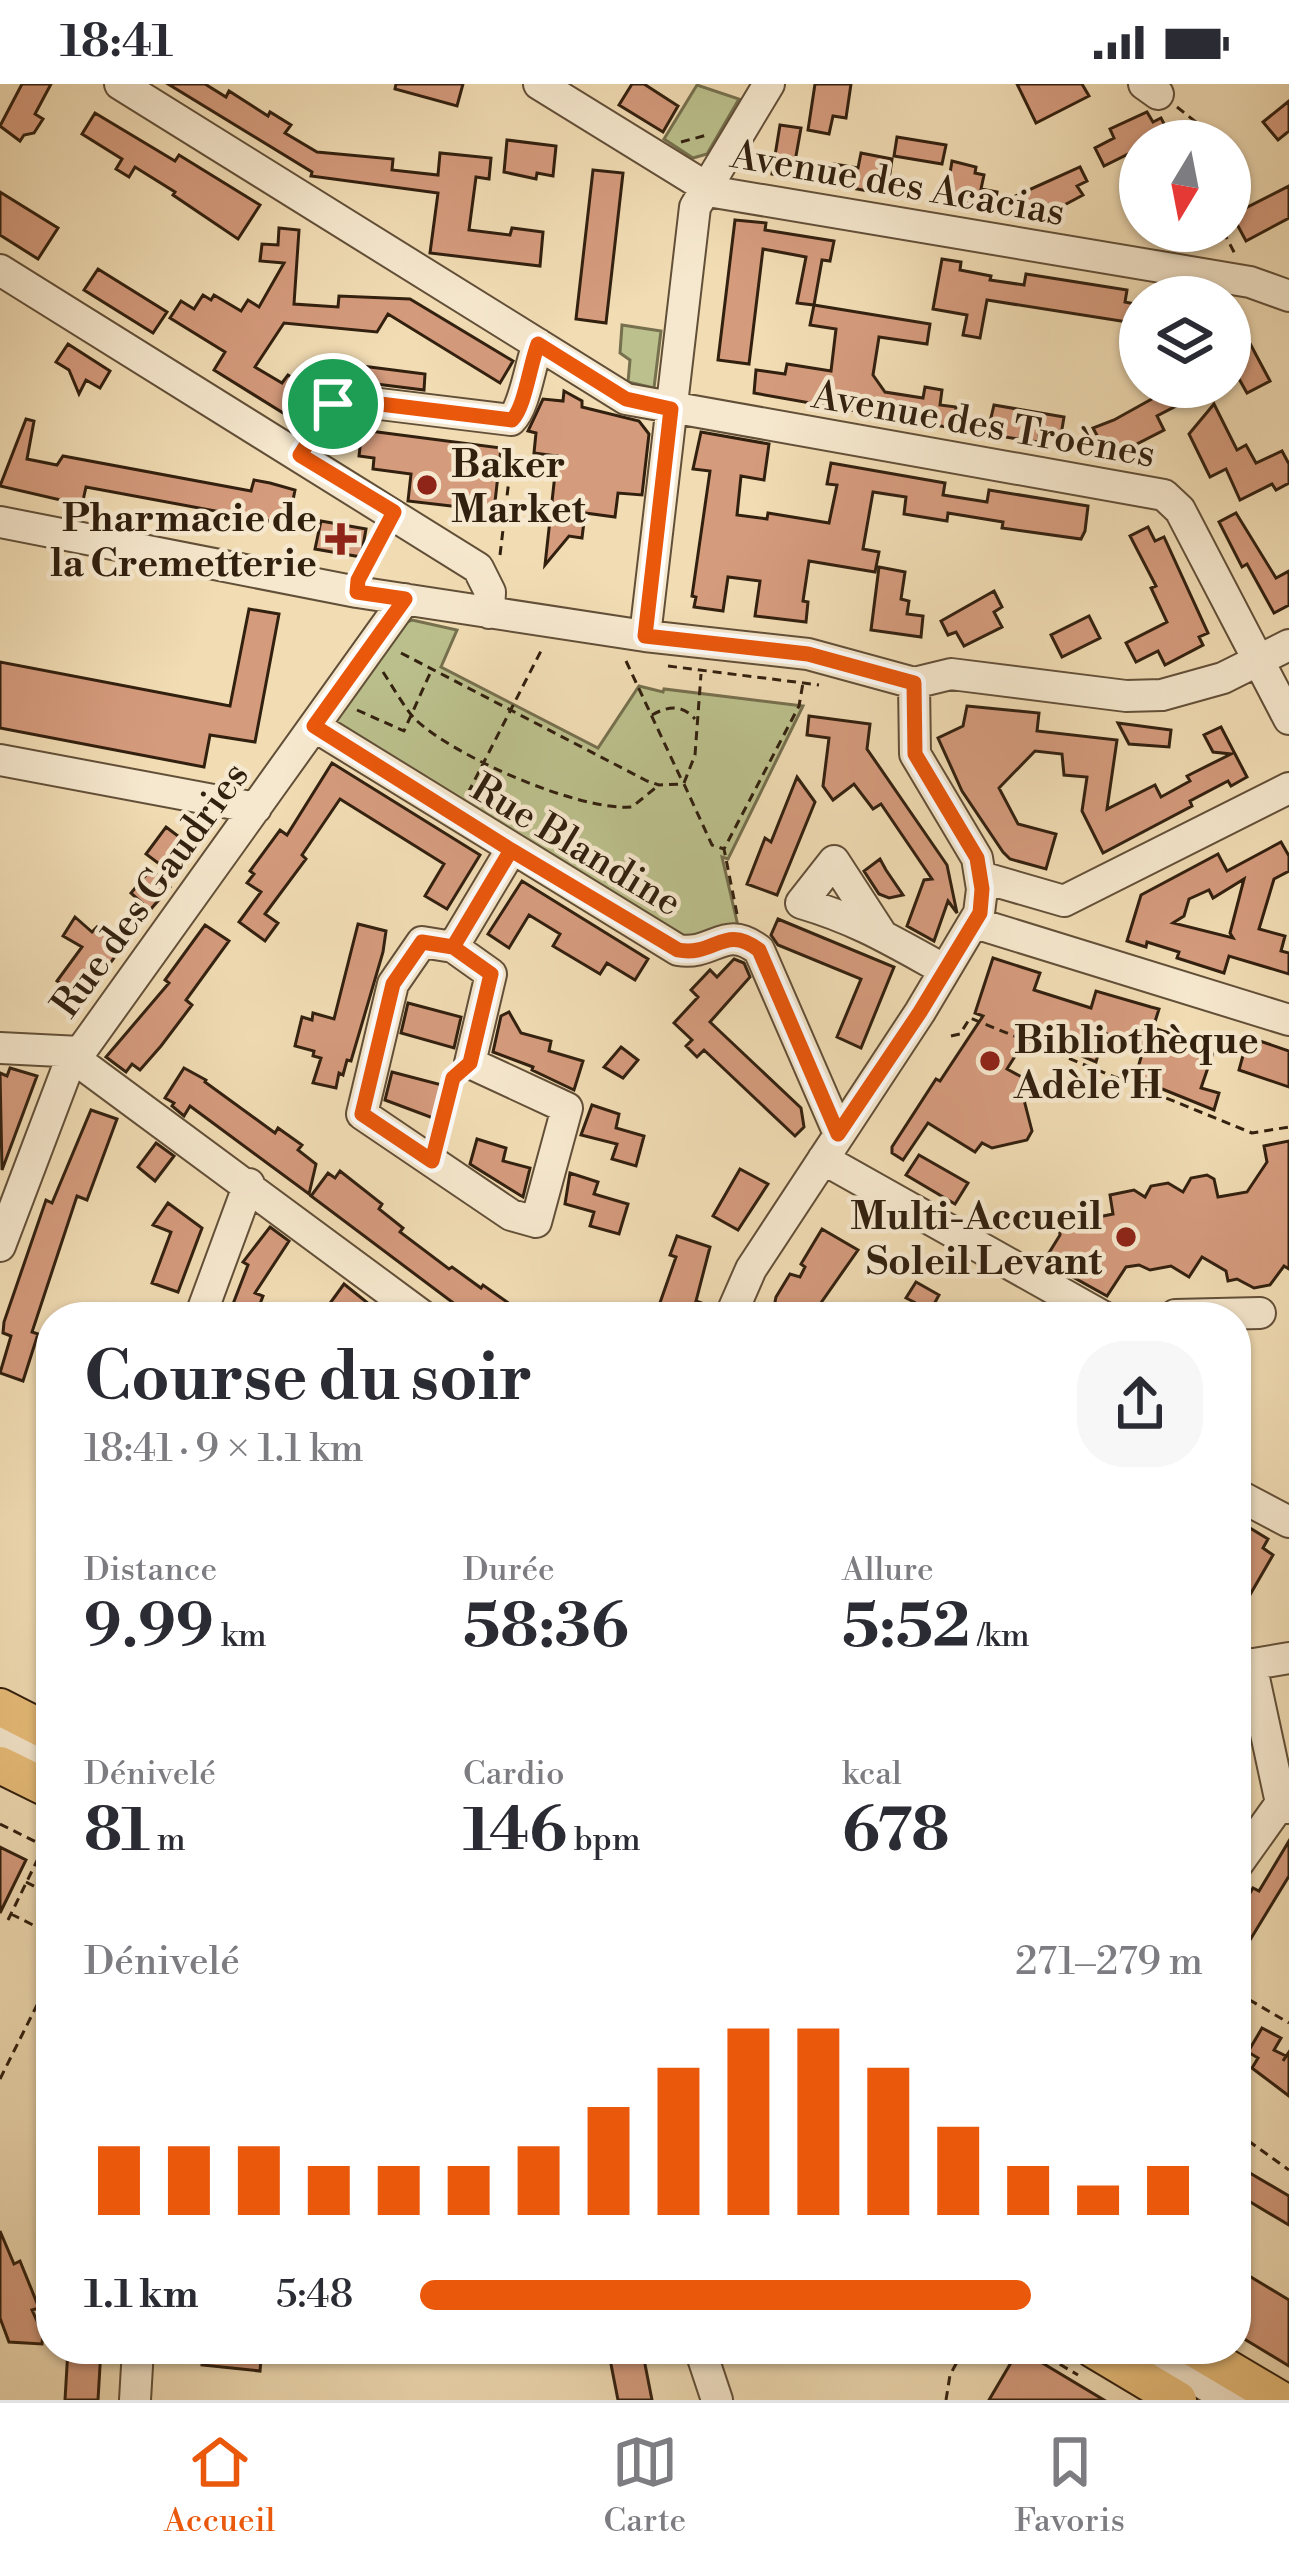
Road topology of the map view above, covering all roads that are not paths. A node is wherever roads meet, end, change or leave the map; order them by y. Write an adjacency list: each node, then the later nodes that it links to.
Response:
1 (120, 84): 7 (street, Avenue des Troènes)
2 (539, 84): 4 (street)
3 (770, 84): 4 (street)
4 (705, 188): 6 (street, Avenue des Acacias); 8 (street)
5 (0, 270): 9 (street)
6 (1289, 296)
7 (538, 344): 8 (street, Avenue des Troènes); 9 (street)
8 (671, 409): 14 (street); 15 (street, Avenue des Troènes)
9 (300, 455): 12 (street)
10 (0, 522): 11 (street)
11 (405, 599): 12 (street); 18 (street, Rue des Gaudries)
12 (489, 613): 14 (street)
13 (1289, 645): 15 (street)
14 (648, 654): 16 (street)
15 (1261, 660): 16 (street); 17 (street, Avenue des Troènes)
16 (914, 683): 23 (street)
17 (1289, 719)
18 (314, 726): 21 (street, Rue des Gaudries); 22 (street, Rue Blandine)
19 (0, 760): 21 (street)
20 (1289, 788): 24 (street)
21 (256, 808): 32 (street, Rue des Gaudries)
22 (511, 850): 28 (street); 33 (street, Rue Blandine)
23 (981, 877): 24 (street); 25 (street)
24 (1064, 901): 27 (street)
25 (975, 923): 27 (street); 29 (street)
26 (882, 935): 29 (street)
27 (1051, 945): 30 (street)
28 (453, 947): 28 (street)
29 (945, 970): 33 (street)
30 (1289, 1020)
31 (0, 1048): 32 (street)
32 (77, 1055): 34 (street); 35 (street, Rue des Gaudries)
33 (831, 1147): 38 (street); 39 (street)
34 (249, 1184): 36 (street); 37 (street)
35 (0, 1246)
36 (206, 1302)
37 (404, 1302)
38 (737, 1302)
39 (1080, 1302)
40 (1251, 1313): 41 (street)
41 (1260, 1313)
42 (1251, 1502): 43 (street)
43 (1289, 1522)
44 (1289, 1658): 45 (street)
45 (1251, 1665)
46 (1251, 1690): 53 (street)
47 (0, 1707): 48 (main road)
48 (36, 1725)
49 (0, 1735): 50 (street)
50 (36, 1753)
51 (0, 1765): 52 (main road)
52 (36, 1783)
53 (1285, 1805): 54 (street)
54 (1251, 1847)
55 (137, 2364): 59 (street)
56 (705, 2364): 60 (street)
57 (1221, 2364): 63 (main road)
58 (1143, 2376): 61 (main road); 62 (street)
59 (135, 2400)
60 (717, 2400)
61 (1178, 2400)
62 (1231, 2400)
63 (1281, 2400)

